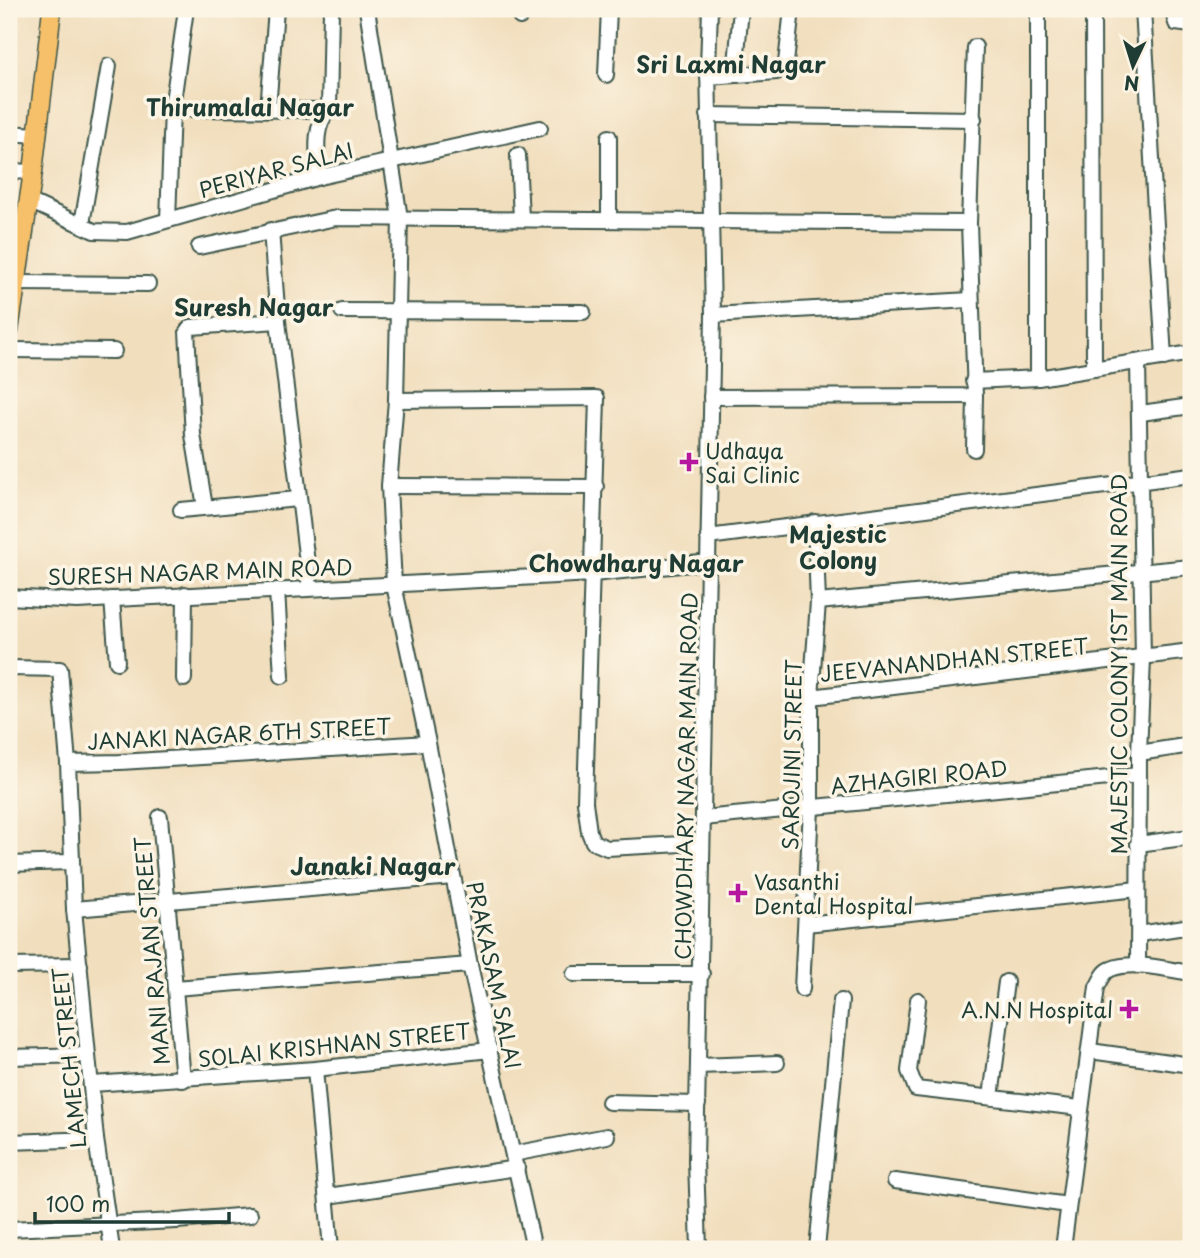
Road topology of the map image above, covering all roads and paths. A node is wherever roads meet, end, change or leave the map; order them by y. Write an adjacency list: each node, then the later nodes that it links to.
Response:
1 (52, 9): 27 (main road)
2 (186, 9): 20 (street)
3 (276, 9): 21 (street)
4 (331, 9): 22 (street)
5 (367, 9): 30 (street, PRAKASAM SALAI)
6 (610, 9): 17 (street)
7 (710, 9): 19 (street, CHOWDHARY NAGAR MAIN ROAD)
8 (741, 9): 18 (street)
9 (792, 9): 18 (street)
10 (1038, 9): 60 (street)
11 (1093, 9): 59 (street)
12 (1143, 9): 57 (street)
13 (1172, 9): 14 (street)
14 (1191, 25)
15 (975, 47): 24 (street)
16 (108, 66): 41 (street)
17 (606, 75)
18 (734, 75): 19 (street)
19 (708, 77): 23 (street, CHOWDHARY NAGAR MAIN ROAD)
20 (172, 109): 21 (street); 37 (street)
21 (268, 109): 22 (street)
22 (329, 110): 33 (street)
23 (708, 115): 24 (street); 39 (street, CHOWDHARY NAGAR MAIN ROAD)
24 (974, 119): 40 (street)
25 (540, 128): 30 (street, PERIYAR SALAI)
26 (9, 133): 27 (street)
27 (36, 135): 32 (main road)
28 (609, 137): 38 (street)
29 (518, 155): 36 (street)
30 (392, 160): 33 (street, PERIYAR SALAI); 35 (street, PRAKASAM SALAI)
31 (9, 171): 32 (street)
32 (33, 172): 34 (main road)
33 (319, 177): 37 (street, PERIYAR SALAI)
34 (29, 201): 41 (street, PERIYAR SALAI); 44 (main road)
35 (400, 218): 36 (street); 42 (street); 49 (street, PRAKASAM SALAI)
36 (521, 219): 38 (street)
37 (168, 220): 41 (street, PERIYAR SALAI)
38 (609, 220): 39 (street)
39 (711, 222): 40 (street); 51 (street, CHOWDHARY NAGAR MAIN ROAD)
40 (969, 223): 47 (street)
41 (82, 224)
42 (271, 230): 43 (street); 52 (street)
43 (199, 247)
44 (14, 259): 45 (main road)
45 (16, 283): 46 (street); 53 (main road)
46 (148, 284)
47 (970, 300): 51 (street); 61 (street)
48 (342, 311): 49 (street)
49 (400, 312): 50 (street); 64 (street, PRAKASAM SALAI)
50 (583, 312)
51 (713, 315): 63 (street, CHOWDHARY NAGAR MAIN ROAD)
52 (278, 321): 72 (street); 73 (street)
53 (9, 331)
54 (9, 350): 55 (street)
55 (114, 351)
56 (1191, 353): 57 (street)
57 (1164, 358): 58 (street)
58 (1138, 362): 59 (street); 66 (street, MAJESTIC COLONY 1ST MAIN ROAD)
59 (1094, 369): 60 (street)
60 (1038, 378): 61 (street)
61 (973, 380): 62 (street)
62 (975, 396): 63 (street); 67 (street)
63 (711, 397): 76 (street, CHOWDHARY NAGAR MAIN ROAD)
64 (396, 400): 70 (street, PRAKASAM SALAI); 71 (street)
65 (1191, 406): 66 (street)
66 (1140, 412): 69 (street, MAJESTIC COLONY 1ST MAIN ROAD)
67 (974, 449)
68 (1191, 475): 69 (street)
69 (1139, 483): 75 (street); 79 (street, MAJESTIC COLONY 1ST MAIN ROAD)
70 (389, 486): 71 (street); 81 (street, PRAKASAM SALAI)
71 (596, 487): 80 (street)
72 (298, 499): 73 (street); 82 (street)
73 (205, 507): 74 (street)
74 (181, 510)
75 (815, 522): 76 (street); 87 (street, SAROJINI STREET)
76 (708, 537): 77 (street, CHOWDHARY NAGAR MAIN ROAD)
77 (710, 562): 80 (street, SURESH NAGAR MAIN ROAD); 102 (street, CHOWDHARY NAGAR MAIN ROAD)
78 (1191, 568): 79 (street)
79 (1141, 573): 87 (street); 89 (street, MAJESTIC COLONY 1ST MAIN ROAD)
80 (593, 574): 81 (street, SURESH NAGAR MAIN ROAD); 104 (street)
81 (394, 585): 82 (street, SURESH NAGAR MAIN ROAD); 95 (street, PRAKASAM SALAI)
82 (310, 588): 83 (street, SURESH NAGAR MAIN ROAD)
83 (276, 590): 84 (street, SURESH NAGAR MAIN ROAD); 92 (street)
84 (185, 594): 86 (street, SURESH NAGAR MAIN ROAD); 93 (street)
85 (9, 597): 86 (street, SURESH NAGAR MAIN ROAD)
86 (112, 599): 90 (street)
87 (818, 602): 94 (street, SAROJINI STREET)
88 (1191, 651): 89 (street, JEEVANANDHAN STREET)
89 (1143, 659): 94 (street, JEEVANANDHAN STREET); 97 (street, MAJESTIC COLONY 1ST MAIN ROAD)
90 (117, 662)
91 (9, 668): 98 (street)
92 (282, 676)
93 (184, 679)
94 (811, 697): 100 (street, SAROJINI STREET)
95 (428, 743): 98 (street, JANAKI NAGAR 6TH STREET); 108 (street, PRAKASAM SALAI)
96 (1191, 745): 97 (street)
97 (1139, 754): 99 (street, MAJESTIC COLONY 1ST MAIN ROAD)
98 (68, 763): 106 (street, JANAKI NAGAR 6TH STREET)
99 (1139, 775): 100 (street, AZHAGIRI ROAD); 105 (street, MAJESTIC COLONY 1ST MAIN ROAD)
100 (811, 808): 102 (street, AZHAGIRI ROAD); 112 (street, SAROJINI STREET)
101 (160, 817): 110 (street, MANI RAJAN STREET)
102 (703, 818): 104 (street, CHOWDHARY NAGAR MAIN ROAD)
103 (1191, 836): 105 (street)
104 (702, 843): 121 (street, CHOWDHARY NAGAR MAIN ROAD)
105 (1138, 845): 109 (street, MAJESTIC COLONY 1ST MAIN ROAD)
106 (70, 862): 107 (street); 111 (street, LAMECH STREET)
107 (9, 864)
108 (453, 877): 110 (street); 116 (street, PRAKASAM SALAI)
109 (1138, 890): 112 (street); 114 (street, MAJESTIC COLONY 1ST MAIN ROAD)
110 (165, 901): 111 (street); 123 (street, MANI RAJAN STREET)
111 (74, 909): 115 (street, LAMECH STREET)
112 (806, 925): 124 (street, SAROJINI STREET)
113 (1191, 926): 114 (street)
114 (1139, 934): 118 (street, MAJESTIC COLONY 1ST MAIN ROAD)
115 (80, 965): 117 (street); 129 (street, LAMECH STREET)
116 (470, 965): 123 (street); 127 (street, PRAKASAM SALAI)
117 (9, 966)
118 (1138, 966): 119 (street); 128 (street)
119 (1191, 973)
120 (574, 974): 121 (street)
121 (702, 974): 133 (street, CHOWDHARY NAGAR MAIN ROAD)
122 (1006, 982): 137 (street)
123 (175, 988): 135 (street, MANI RAJAN STREET)
124 (802, 989)
125 (918, 1000): 137 (street)
126 (841, 1001): 155 (street)
127 (489, 1050): 134 (street, SOLAI KRISHNAN STREET); 144 (street, PRAKASAM SALAI)
128 (1090, 1051): 132 (street); 140 (street)
129 (88, 1055): 130 (street); 136 (street, LAMECH STREET)
130 (9, 1057)
131 (777, 1063): 133 (street)
132 (1191, 1065)
133 (699, 1066): 139 (street, CHOWDHARY NAGAR MAIN ROAD)
134 (315, 1069): 135 (street, SOLAI KRISHNAN STREET); 146 (street)
135 (183, 1080): 136 (street, SOLAI KRISHNAN STREET)
136 (92, 1084): 142 (street, LAMECH STREET)
137 (991, 1097): 140 (street)
138 (609, 1102): 139 (street)
139 (698, 1104): 154 (street, CHOWDHARY NAGAR MAIN ROAD)
140 (1080, 1108): 147 (street)
141 (607, 1136): 144 (street)
142 (96, 1139): 143 (street); 149 (street, LAMECH STREET)
143 (9, 1142)
144 (515, 1161): 146 (street); 153 (street, PRAKASAM SALAI)
145 (895, 1181): 147 (street)
146 (328, 1196): 152 (street)
147 (1068, 1205): 156 (street)
148 (250, 1215): 149 (street)
149 (108, 1225): 150 (street); 151 (street, LAMECH STREET)
150 (9, 1228)
151 (112, 1249)
152 (331, 1249)
153 (534, 1249)
154 (699, 1249)
155 (817, 1249)
156 (1063, 1249)

